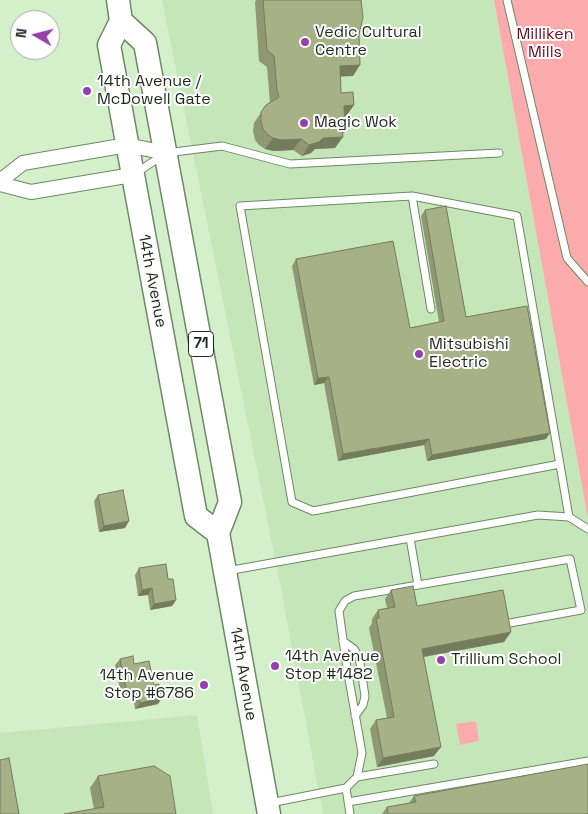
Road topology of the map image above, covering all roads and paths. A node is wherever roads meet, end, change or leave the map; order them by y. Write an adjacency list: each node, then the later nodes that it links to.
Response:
1 (507, 0): 9 (lane)
2 (120, 10): 3 (main road, 14th Avenue / 71); 4 (main road, 14th Avenue / 71)
3 (127, 145): 4 (street); 6 (main road, 14th Avenue / 71); 7 (street)
4 (166, 153): 5 (lane); 6 (lane); 14 (main road, 14th Avenue / 71)
5 (499, 153)
6 (132, 175): 7 (street); 14 (main road, 14th Avenue / 71)
7 (0, 182)
8 (412, 196): 10 (lane); 11 (lane); 11 (lane)
9 (588, 282)
10 (431, 309)
11 (560, 464): 12 (lane)
12 (569, 516): 13 (lane); 15 (lane)
13 (588, 529)
14 (218, 533): 16 (main road, 14th Avenue)
15 (410, 538): 16 (lane); 17 (lane)
16 (225, 571): 26 (main road, 14th Avenue)
17 (418, 585): 18 (lane); 19 (lane)
18 (510, 623)
19 (343, 641): 20 (lane); 20 (lane)
20 (356, 716): 23 (lane)
21 (588, 762): 25 (lane)
22 (434, 764): 23 (lane)
23 (357, 777): 24 (lane)
24 (346, 788): 25 (lane); 26 (lane)
25 (348, 802): 27 (lane)
26 (268, 809)
27 (350, 814)

